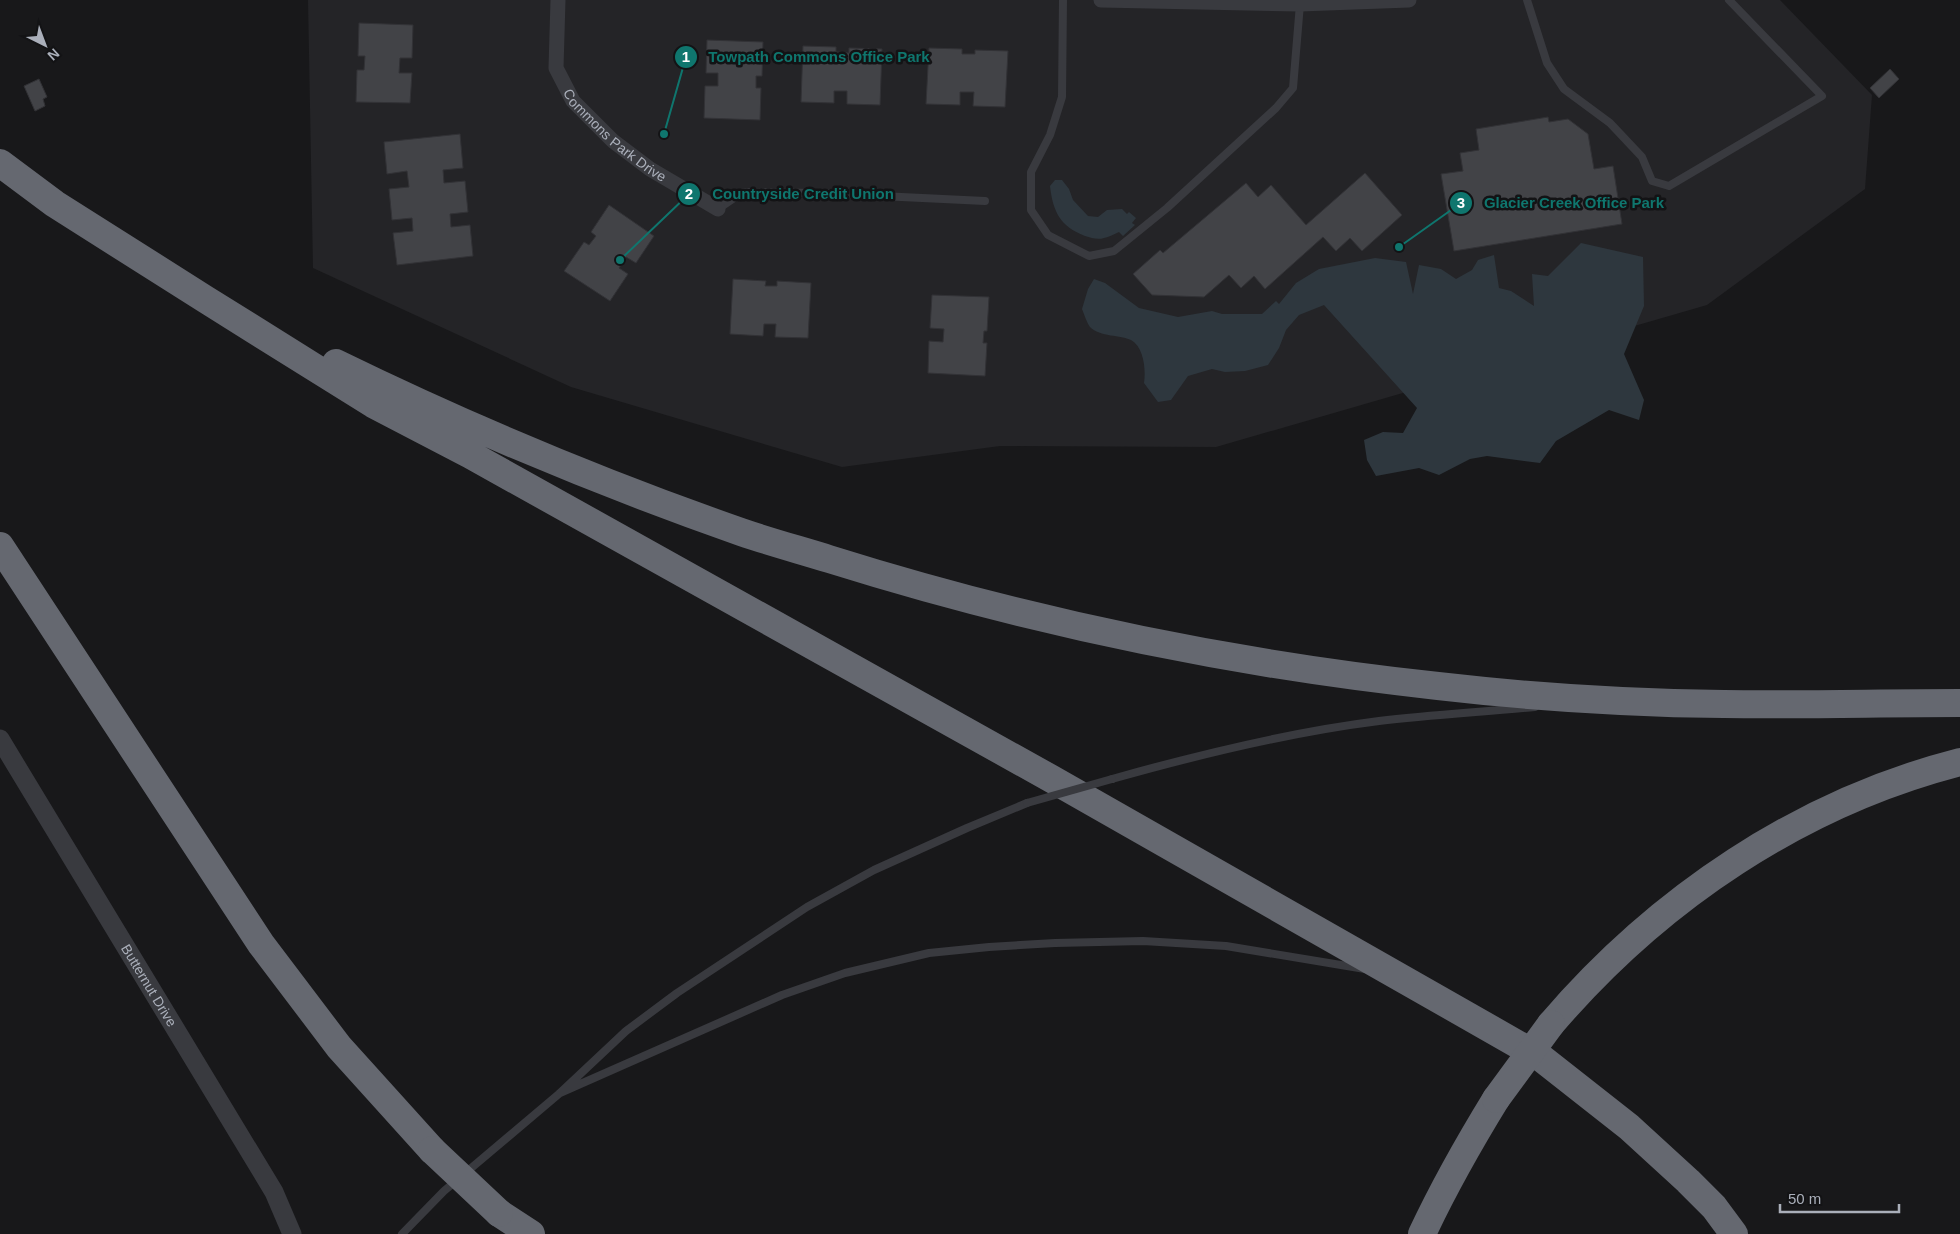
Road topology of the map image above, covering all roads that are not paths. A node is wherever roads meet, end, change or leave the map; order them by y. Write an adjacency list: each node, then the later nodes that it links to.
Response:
1 (558, 0): 10 (street, Commons Park Drive)
2 (1063, 0): 7 (lane)
3 (1101, 0): 7 (street)
4 (1409, 0): 7 (street)
5 (1527, 0): 6 (lane)
6 (1729, 0)
7 (1300, 4)
8 (0, 163): 11 (highway)
9 (985, 201): 10 (lane, Commons Park Drive)
10 (718, 209)
11 (204, 300): 13 (highway); 19 (highway)
12 (0, 546): 21 (highway, bridge)
13 (1614, 700): 14 (highway); 16 (lane)
14 (1960, 703)
15 (1545, 706): 20 (lane, bridge)
16 (1555, 706)
17 (0, 739): 22 (street, Butternut Drive)
18 (1960, 762): 26 (highway, bridge)
19 (1392, 974): 20 (lane); 27 (highway)
20 (560, 1093): 23 (lane)
21 (499, 1213): 24 (highway); 25 (highway)
22 (292, 1234)
23 (402, 1234)
24 (520, 1234)
25 (532, 1234)
26 (1422, 1234)
27 (1734, 1234)

